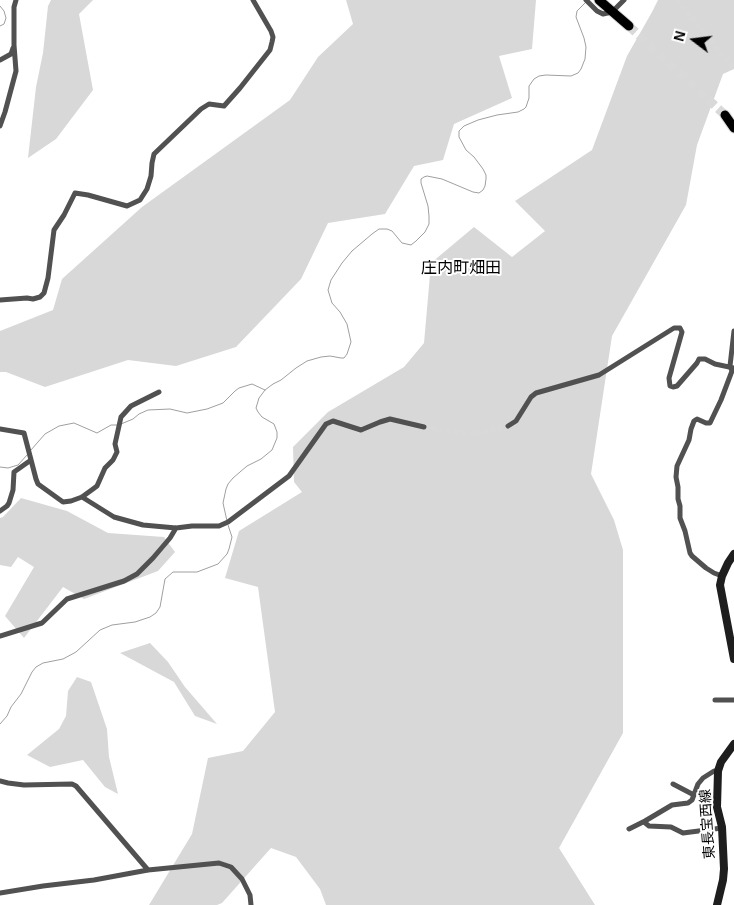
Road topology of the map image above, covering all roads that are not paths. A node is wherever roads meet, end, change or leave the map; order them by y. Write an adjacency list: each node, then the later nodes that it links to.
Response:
1 (16, 0): 8 (street)
2 (253, 0): 13 (street)
3 (586, 0): 5 (street)
4 (624, 0): 6 (street)
5 (600, 5): 6 (main road)
6 (612, 12): 7 (main road)
7 (629, 26)
8 (14, 45): 9 (street); 11 (street)
9 (0, 60)
10 (725, 114): 12 (main road)
11 (0, 126)
12 (734, 128)
13 (0, 300)
14 (734, 331): 15 (street)
15 (732, 367): 17 (street); 25 (street)
16 (159, 392): 21 (street)
17 (508, 426)
18 (424, 427): 23 (street)
19 (0, 429): 20 (street)
20 (31, 460): 21 (street); 22 (street)
21 (82, 497): 23 (street)
22 (0, 511)
23 (176, 528): 26 (street)
24 (734, 554): 25 (main road)
25 (722, 576): 27 (main road)
26 (0, 636)
27 (734, 659)
28 (715, 700): 29 (street)
29 (734, 700)
30 (734, 744): 31 (main road, 東長宝西線)
31 (718, 771): 34 (street); 36 (main road, 東長宝西線)
32 (0, 781): 38 (street)
33 (673, 784): 34 (street)
34 (694, 795): 35 (street)
35 (644, 822): 36 (street); 37 (street)
36 (722, 828): 41 (main road, 東長宝西線)
37 (629, 829)
38 (148, 870): 39 (street); 40 (street)
39 (0, 893)
40 (251, 905)
41 (717, 905)

